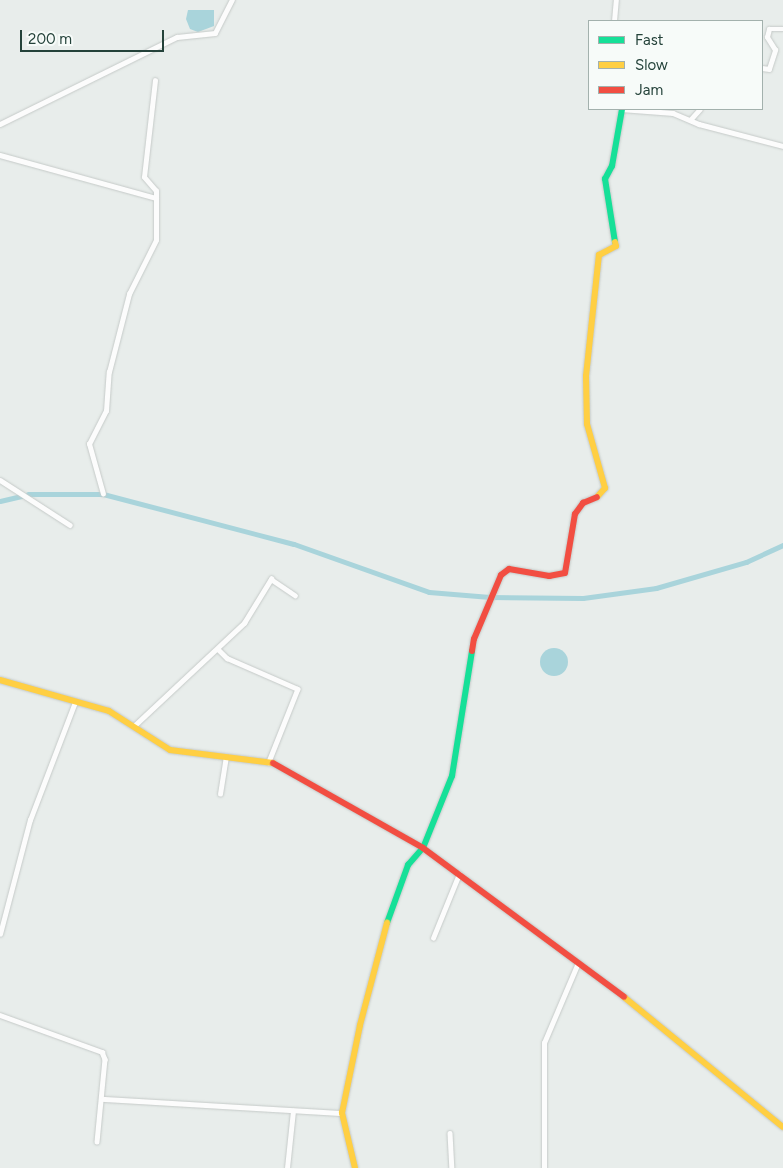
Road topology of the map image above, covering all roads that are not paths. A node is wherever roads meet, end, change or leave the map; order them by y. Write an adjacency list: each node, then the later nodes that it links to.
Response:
1 (232, 0): 11 (street)
2 (616, 0): 3 (street)
3 (614, 20)
4 (783, 29): 5 (street)
5 (763, 68)
6 (155, 81): 14 (street)
7 (622, 110): 26 (street)
8 (634, 110): 10 (street)
9 (699, 110): 10 (street)
10 (690, 119): 12 (street)
11 (0, 124)
12 (783, 146)
13 (0, 155): 14 (street)
14 (156, 198): 16 (street)
15 (0, 480): 17 (street)
16 (103, 494)
17 (70, 525)
18 (295, 594): 19 (street)
19 (218, 649): 22 (street); 24 (street)
20 (0, 680): 21 (street)
21 (76, 702): 22 (street); 28 (street)
22 (134, 726): 23 (street)
23 (226, 757): 24 (street); 25 (street)
24 (269, 762): 26 (street)
25 (220, 794)
26 (423, 848): 27 (street); 34 (street)
27 (459, 874): 29 (street); 30 (street)
28 (0, 934)
29 (433, 938)
30 (578, 963): 35 (street); 41 (street)
31 (0, 1015): 32 (street)
32 (103, 1099): 33 (street); 37 (street)
33 (293, 1111): 34 (street); 38 (street)
34 (342, 1113): 39 (street)
35 (783, 1128)
36 (450, 1133): 40 (street)
37 (97, 1142)
38 (288, 1168)
39 (356, 1168)
40 (452, 1168)
41 (544, 1168)

